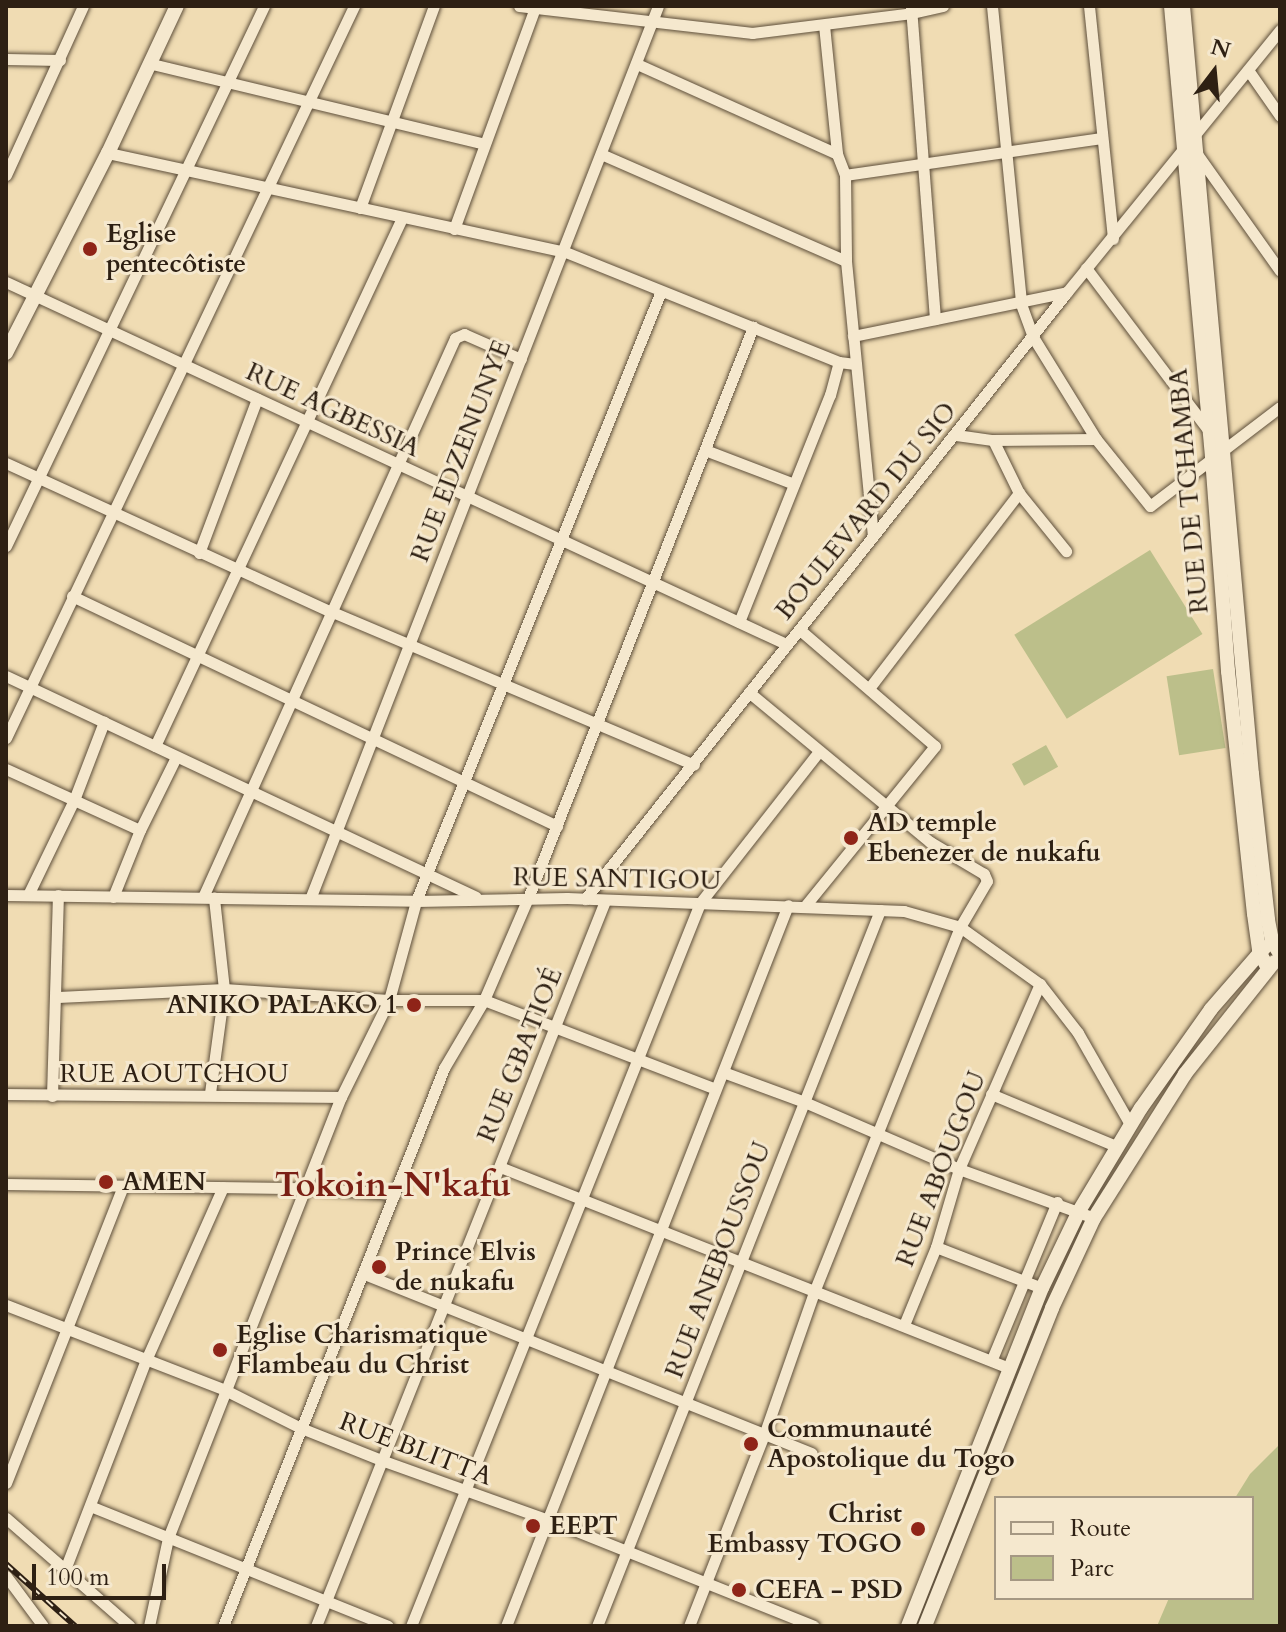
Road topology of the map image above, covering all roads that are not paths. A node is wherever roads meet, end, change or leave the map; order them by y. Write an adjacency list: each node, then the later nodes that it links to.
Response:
1 (83, 6): 20 (street)
2 (167, 6): 53 (main road)
3 (177, 6): 21 (main road)
4 (264, 6): 24 (street)
5 (354, 6): 25 (street)
6 (434, 6): 27 (street)
7 (519, 6): 14 (street)
8 (658, 6): 16 (street, RUE EDZENUNYE)
9 (943, 6): 15 (street)
10 (992, 6): 33 (street)
11 (1089, 6): 29 (street)
12 (1171, 6): 31 (main road, RUE DE TCHAMBA)
13 (1183, 6): 28 (main road, RUE DE TCHAMBA)
14 (535, 8): 16 (street); 30 (street)
15 (911, 10): 17 (street); 37 (street)
16 (654, 20): 17 (street); 22 (street, RUE EDZENUNYE)
17 (824, 25): 35 (street)
18 (1280, 30): 23 (street)
19 (6, 59): 20 (street)
20 (60, 60): 36 (street)
21 (152, 64): 24 (street); 32 (main road)
22 (637, 64): 34 (street, RUE EDZENUNYE); 35 (street)
23 (1248, 70): 26 (street); 28 (street)
24 (229, 83): 25 (street); 38 (street)
25 (307, 102): 27 (street); 41 (street)
26 (1280, 116)
27 (391, 122): 30 (street); 42 (street)
28 (1195, 136): 31 (main road, RUE DE TCHAMBA)
29 (1101, 138): 33 (street); 45 (street)
30 (484, 144): 44 (street)
31 (1190, 152): 45 (street, BOULEVARD DU SIO); 49 (street); 69 (main road, RUE DE TCHAMBA); 74 (main road, RUE DE TCHAMBA)
32 (108, 153): 38 (street); 53 (main road)
33 (1007, 153): 37 (street); 54 (street)
34 (601, 154): 46 (street, RUE EDZENUNYE); 47 (street)
35 (837, 154): 40 (street)
36 (10, 157): 39 (street)
37 (923, 164): 40 (street); 55 (street)
38 (187, 171): 41 (street); 57 (street)
39 (6, 175)
40 (845, 175): 47 (street)
41 (267, 188): 42 (street); 64 (street)
42 (360, 208): 43 (street)
43 (402, 218): 44 (street); 68 (street)
44 (454, 229): 46 (street)
45 (1113, 239): 48 (street, BOULEVARD DU SIO)
46 (563, 251): 51 (street); 62 (street, RUE EDZENUNYE)
47 (846, 261): 58 (street)
48 (1086, 268): 52 (street, BOULEVARD DU SIO); 69 (street)
49 (1280, 271)
50 (6, 282): 53 (street, RUE AGBESSIA)
51 (661, 291): 56 (street); 83 (street)
52 (1067, 292): 54 (street); 59 (street, BOULEVARD DU SIO)
53 (34, 295): 57 (street, RUE AGBESSIA); 60 (main road); 61 (main road)
54 (1021, 304): 55 (street); 59 (street)
55 (935, 319): 58 (street)
56 (753, 327): 63 (street); 73 (street)
57 (111, 330): 64 (street, RUE AGBESSIA); 77 (street)
58 (853, 336): 65 (street)
59 (1033, 337): 70 (street, BOULEVARD DU SIO); 71 (street)
60 (6, 342)
61 (6, 353)
62 (521, 359): 76 (street); 80 (street, RUE EDZENUNYE)
63 (839, 362): 65 (street); 78 (street)
64 (184, 364): 66 (street, RUE AGBESSIA); 81 (street)
65 (855, 364): 82 (street)
66 (257, 399): 68 (street, RUE AGBESSIA); 86 (street)
67 (1280, 407): 74 (street)
68 (308, 423): 76 (street, RUE AGBESSIA); 87 (street)
69 (1209, 433): 74 (main road, RUE DE TCHAMBA)
70 (956, 435): 72 (street); 82 (street, BOULEVARD DU SIO)
71 (1096, 439): 72 (street); 74 (street)
72 (993, 440): 79 (street)
73 (705, 450): 78 (street); 88 (street)
74 (1221, 451): 135 (main road, RUE DE TCHAMBA); 136 (main road, RUE DE TCHAMBA)
75 (6, 463): 77 (street)
76 (397, 465): 80 (street, RUE AGBESSIA); 90 (street)
77 (40, 479): 81 (street); 84 (street)
78 (794, 484): 91 (street)
79 (1019, 493): 85 (street); 99 (street)
80 (467, 498): 83 (street, RUE AGBESSIA); 94 (street, RUE EDZENUNYE)
81 (111, 514): 86 (street); 89 (street)
82 (873, 536): 92 (street, BOULEVARD DU SIO)
83 (562, 541): 88 (street, RUE AGBESSIA); 97 (street)
84 (6, 546)
85 (1066, 551)
86 (199, 553): 87 (street)
87 (239, 570): 90 (street); 95 (street)
88 (653, 581): 91 (street, RUE AGBESSIA); 103 (street)
89 (72, 596): 95 (street); 98 (street)
90 (330, 611): 94 (street); 101 (street)
91 (739, 622): 93 (street, RUE AGBESSIA)
92 (800, 630): 93 (street, BOULEVARD DU SIO); 99 (street)
93 (786, 644): 100 (street, BOULEVARD DU SIO)
94 (409, 645): 97 (street); 105 (street, RUE EDZENUNYE)
95 (199, 655): 101 (street); 106 (street)
96 (6, 676): 98 (street)
97 (505, 685): 103 (street); 111 (street)
98 (30, 687): 102 (street); 104 (street)
99 (870, 687): 114 (street)
100 (749, 692): 107 (street); 109 (street, BOULEVARD DU SIO)
101 (290, 699): 105 (street); 112 (street)
102 (104, 722): 106 (street); 113 (street)
103 (597, 725): 109 (street); 115 (street)
104 (6, 738)
105 (373, 738): 111 (street); 117 (street, RUE EDZENUNYE)
106 (155, 746): 108 (street)
107 (819, 751): 114 (street); 130 (street)
108 (176, 757): 112 (street); 116 (street)
109 (694, 765): 127 (street, BOULEVARD DU SIO)
110 (6, 769): 113 (street)
111 (464, 784): 115 (street); 118 (street)
112 (248, 792): 117 (street); 123 (street)
113 (74, 800): 116 (street); 120 (street)
114 (885, 805): 132 (street); 134 (street)
115 (557, 826): 124 (street)
116 (140, 830): 122 (street)
117 (336, 832): 118 (street); 125 (street, RUE EDZENUNYE)
118 (427, 875): 126 (street); 128 (street)
119 (6, 895): 120 (street, RUE SANTIGOU)
120 (28, 895): 121 (street, RUE SANTIGOU)
121 (58, 895): 122 (street, RUE SANTIGOU); 140 (street)
122 (113, 897): 123 (street, RUE SANTIGOU)
123 (208, 898): 125 (street, RUE SANTIGOU); 139 (street)
124 (528, 898): 126 (street, RUE SANTIGOU); 127 (street, RUE SANTIGOU); 142 (street)
125 (310, 899): 128 (street, RUE SANTIGOU)
126 (478, 899): 128 (street, RUE SANTIGOU)
127 (585, 899): 129 (street, RUE SANTIGOU)
128 (416, 901): 141 (street)
129 (605, 901): 130 (street, RUE SANTIGOU); 143 (street, RUE GBATIOÉ)
130 (700, 903): 131 (street, RUE SANTIGOU); 144 (street)
131 (788, 905): 132 (street, RUE SANTIGOU); 145 (street)
132 (805, 906): 133 (street, RUE SANTIGOU)
133 (880, 910): 134 (street, RUE SANTIGOU); 152 (street, RUE ANEBOUSSOU)
134 (960, 927): 138 (street, RUE SANTIGOU); 154 (street)
135 (1278, 946): 136 (main road); 137 (main road)
136 (1259, 951): 137 (main road, RUE DE TCHAMBA); 153 (main road)
137 (1268, 969): 166 (main road)
138 (1040, 984): 149 (street, RUE ABOUGOU); 153 (street, RUE SANTIGOU)
139 (224, 989): 140 (street); 141 (street); 147 (street)
140 (58, 997): 150 (street)
141 (389, 1000): 142 (street); 151 (street)
142 (484, 1000): 143 (street); 162 (street)
143 (556, 1025): 144 (street); 156 (street, RUE GBATIOÉ)
144 (636, 1058): 146 (street); 163 (street)
145 (723, 1072): 146 (street); 152 (street)
146 (716, 1089): 167 (street)
147 (210, 1093): 150 (street, RUE AOUTCHOU); 151 (street, RUE AOUTCHOU)
148 (6, 1094): 150 (street, RUE AOUTCHOU)
149 (991, 1094): 155 (street); 157 (street, RUE ABOUGOU)
150 (52, 1096)
151 (341, 1097): 161 (street)
152 (802, 1101): 154 (street); 169 (street, RUE ANEBOUSSOU)
153 (1130, 1124): 155 (main road)
154 (879, 1136): 157 (street); 173 (street)
155 (1116, 1146): 165 (main road)
156 (500, 1167): 163 (street); 175 (street, RUE GBATIOÉ)
157 (959, 1169): 164 (street); 168 (street, RUE ABOUGOU)
158 (6, 1184): 159 (street)
159 (123, 1186): 160 (street); 177 (street)
160 (223, 1187): 161 (street); 180 (street)
161 (305, 1188): 162 (street); 183 (street)
162 (395, 1194): 170 (street)
163 (579, 1200): 167 (street); 178 (street)
164 (1057, 1202): 165 (street); 171 (street)
165 (1079, 1211): 166 (street); 172 (main road)
166 (1094, 1218): 214 (main road)
167 (660, 1230): 169 (street); 182 (street)
168 (936, 1247): 171 (street); 176 (street, RUE ABOUGOU)
169 (741, 1264): 173 (street); 184 (street, RUE ANEBOUSSOU)
170 (364, 1274): 175 (street); 185 (street)
171 (1023, 1281): 172 (street); 179 (street)
172 (1042, 1288): 181 (main road)
173 (814, 1292): 176 (street); 186 (street)
174 (6, 1305): 177 (street, RUE BLITTA)
175 (442, 1305): 178 (street); 188 (street, RUE GBATIOÉ)
176 (904, 1325): 179 (street)
177 (67, 1328): 180 (street, RUE BLITTA); 189 (street)
178 (524, 1340): 182 (street); 190 (street)
179 (992, 1359): 181 (street)
180 (146, 1360): 183 (street, RUE BLITTA); 191 (street)
181 (1009, 1368): 213 (main road)
182 (607, 1371): 184 (street); 193 (street)
183 (225, 1390): 185 (street, RUE BLITTA); 194 (street)
184 (685, 1405): 186 (street); 195 (street, RUE ANEBOUSSOU)
185 (301, 1428): 188 (street, RUE BLITTA); 196 (street)
186 (764, 1435): 187 (street); 199 (street)
187 (812, 1453)
188 (381, 1460): 190 (street, RUE BLITTA); 200 (street, RUE GBATIOÉ)
189 (6, 1483)
190 (462, 1492): 193 (street, RUE BLITTA); 208 (street)
191 (90, 1506): 194 (street); 197 (street)
192 (6, 1518): 197 (street)
193 (549, 1520): 195 (street, RUE BLITTA); 209 (street)
194 (168, 1538): 196 (street); 204 (street)
195 (625, 1552): 199 (street, RUE BLITTA); 210 (street, RUE ANEBOUSSOU)
196 (246, 1570): 200 (street); 205 (street)
197 (64, 1572): 203 (street)
198 (6, 1576): 202 (street)
199 (706, 1584): 201 (street, RUE BLITTA); 211 (street)
200 (325, 1601): 206 (street, RUE GBATIOÉ); 207 (street)
201 (787, 1621): 212 (street, RUE BLITTA)
202 (43, 1626)
203 (130, 1626)
204 (149, 1626)
205 (223, 1626)
206 (316, 1626)
207 (388, 1626)
208 (411, 1626)
209 (506, 1626)
210 (597, 1626)
211 (689, 1626)
212 (814, 1626)
213 (908, 1626)
214 (925, 1626)

